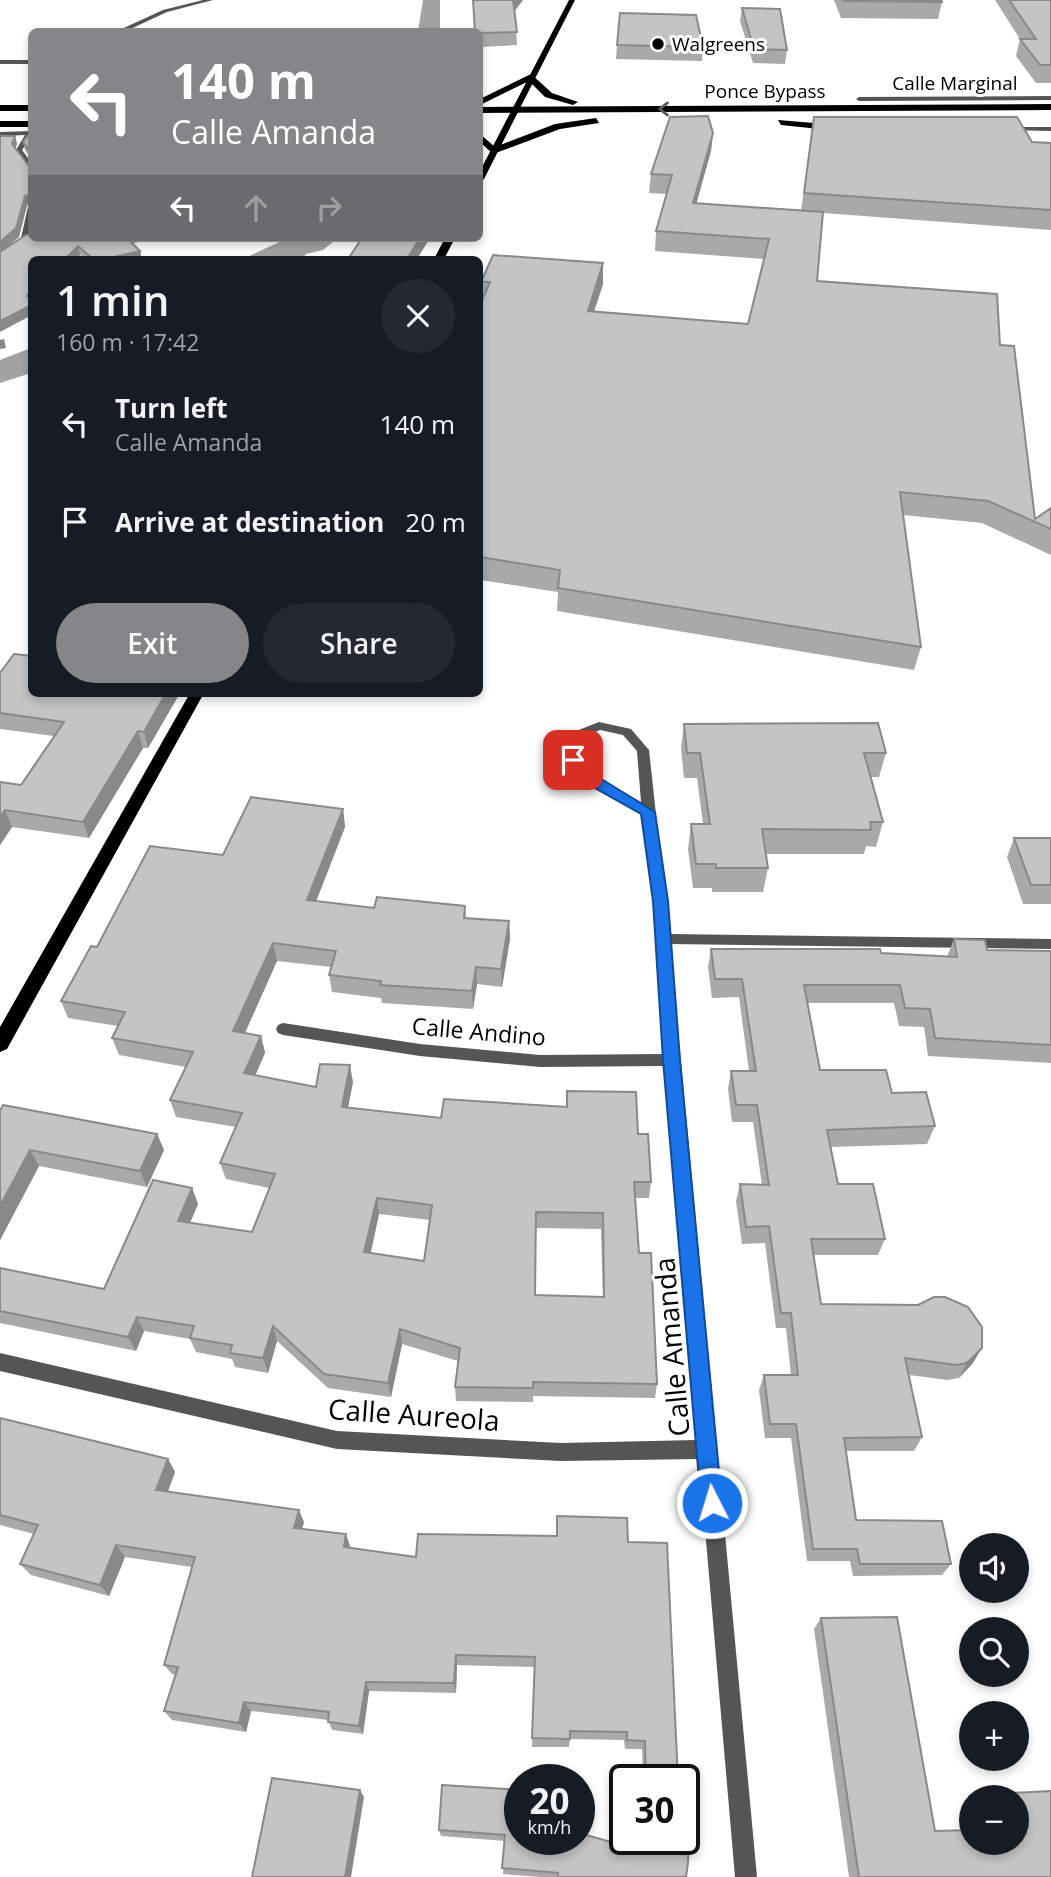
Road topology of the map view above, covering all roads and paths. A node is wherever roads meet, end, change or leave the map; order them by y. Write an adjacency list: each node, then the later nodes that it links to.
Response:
1 (211, 0): 3 (street)
2 (572, 0): 6 (main road)
3 (127, 28)
4 (0, 62): 5 (street)
5 (28, 62)
6 (531, 77): 9 (highway); 14 (highway); 16 (main road)
7 (740, 96): 10 (highway)
8 (1051, 98): 10 (street, Calle Marginal)
9 (483, 101)
10 (857, 104): 11 (highway, Ponce Bypass); 14 (highway, Ponce Bypass, one-way to 14)
11 (1051, 107)
12 (0, 108): 13 (highway)
13 (28, 108)
14 (623, 109): 16 (highway, Ponce Bypass)
15 (483, 110): 16 (highway, Ponce Bypass)
16 (514, 110): 18 (main road)
17 (483, 121): 18 (highway, Ponce Bypass)
18 (508, 121): 19 (highway, Ponce Bypass); 32 (main road)
19 (596, 121): 20 (highway, Ponce Bypass); 32 (highway)
20 (694, 121)
21 (769, 121): 24 (highway, Ponce Bypass)
22 (1051, 121): 25 (highway)
23 (0, 124): 26 (highway)
24 (849, 125)
25 (999, 125): 27 (street)
26 (28, 129)
27 (1051, 129)
28 (28, 130): 29 (street)
29 (0, 134)
30 (28, 135): 33 (street)
31 (483, 140): 32 (highway)
32 (493, 151): 34 (main road)
33 (28, 164)
34 (483, 173)
35 (28, 240): 36 (street)
36 (2, 257)
37 (195, 697): 42 (main road)
38 (648, 812): 38 (street, Calle Amanda); 39 (street, Calle Amanda)
39 (663, 939): 40 (street); 43 (street, Calle Amanda)
40 (1051, 944)
41 (283, 1029): 43 (street, Calle Andino)
42 (0, 1044)
43 (671, 1060): 45 (street, Calle Amanda)
44 (0, 1362): 45 (street, Calle Aureola)
45 (706, 1449): 46 (street, Calle Amanda)
46 (747, 1877)

